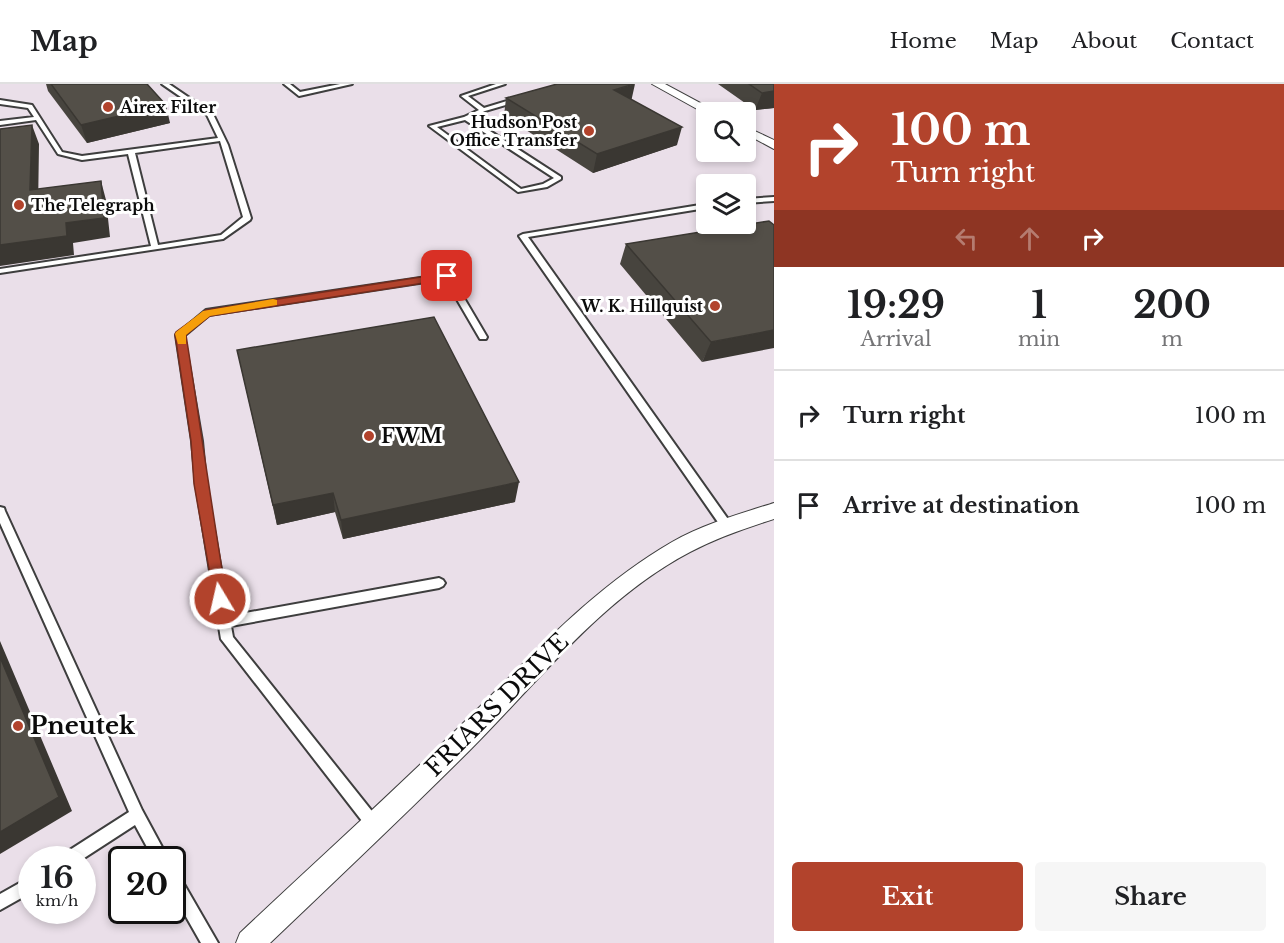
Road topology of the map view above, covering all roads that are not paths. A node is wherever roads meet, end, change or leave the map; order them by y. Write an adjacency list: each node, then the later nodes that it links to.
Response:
1 (165, 84): 14 (lane)
2 (287, 84): 3 (lane)
3 (349, 84)
4 (502, 84): 9 (lane)
5 (657, 84): 8 (street)
6 (524, 98): 9 (lane)
7 (0, 102): 10 (lane)
8 (696, 104)
9 (483, 110): 11 (lane)
10 (38, 118): 12 (lane); 16 (lane)
11 (466, 118): 11 (lane)
12 (0, 123)
13 (756, 135): 15 (street)
14 (222, 139): 16 (lane); 20 (lane)
15 (774, 145)
16 (131, 151): 20 (lane)
17 (774, 199): 18 (lane)
18 (756, 200)
19 (696, 208): 25 (lane)
20 (155, 248): 21 (lane)
21 (0, 271)
22 (483, 337): 27 (lane)
23 (0, 511): 28 (lane)
24 (774, 511): 25 (street, FRIARS DRIVE)
25 (726, 525): 29 (street, FRIARS DRIVE)
26 (439, 583): 27 (lane)
27 (224, 622): 29 (lane)
28 (137, 815): 30 (lane); 31 (lane)
29 (374, 825): 36 (street, FRIARS DRIVE)
30 (89, 846)
31 (154, 846)
32 (18, 892): 34 (lane)
33 (186, 901): 35 (lane)
34 (0, 903)
35 (210, 943)
36 (250, 943)

